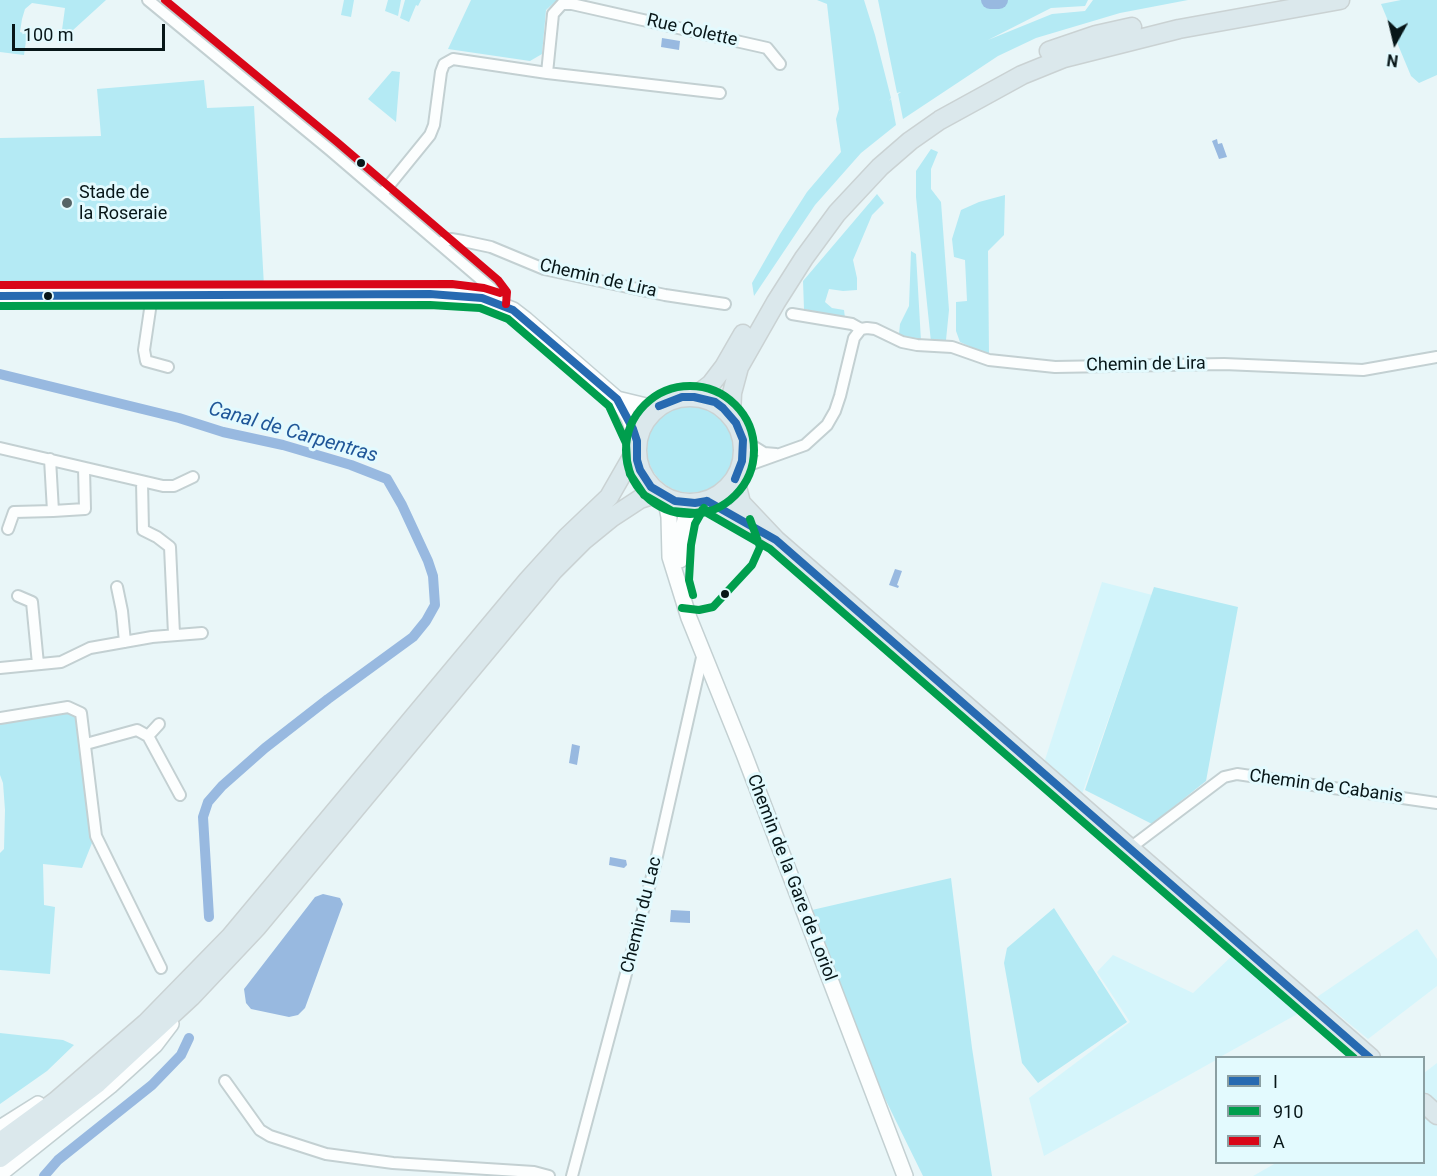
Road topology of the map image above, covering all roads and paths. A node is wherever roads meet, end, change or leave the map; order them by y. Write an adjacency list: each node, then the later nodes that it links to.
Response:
1 (1278, 0): 17 (main road)
2 (1340, 0): 20 (main road)
3 (150, 1): 7 (street)
4 (780, 64): 5 (street, Rue Colette)
5 (547, 73): 6 (street); 7 (street)
6 (720, 93)
7 (382, 194): 8 (street)
8 (439, 243): 11 (street); 12 (street, Chemin de Lira)
9 (0, 296): 10 (main road)
10 (152, 296): 11 (main road); 16 (street)
11 (496, 303): 18 (main road)
12 (725, 304)
13 (792, 314): 14 (street, Chemin de Lira)
14 (861, 329): 15 (street, Chemin de Lira); 24 (street)
15 (1437, 357)
16 (168, 367)
17 (694, 397): 19 (main road); 20 (main road)
18 (617, 399): 19 (main road); 23 (main road)
19 (659, 406): 23 (main road)
20 (731, 416): 21 (main road)
21 (743, 440): 24 (street); 27 (main road)
22 (0, 448): 25 (street)
23 (634, 450): 30 (main road); 54 (main road)
24 (779, 454): 27 (street)
25 (50, 459): 26 (street); 32 (street)
26 (84, 468): 29 (street); 32 (street)
27 (737, 475): 31 (main road); 34 (main road)
28 (193, 477): 29 (street)
29 (142, 482): 39 (street)
30 (662, 495): 31 (main road); 35 (main road, Chemin de la Gare de Loriol); 52 (main road)
31 (701, 502): 34 (main road); 35 (main road, Chemin de la Gare de Loriol)
32 (53, 511): 33 (street)
33 (8, 529)
34 (776, 540): 50 (main road)
35 (678, 581): 41 (main road, Chemin de la Gare de Loriol)
36 (117, 586): 40 (street)
37 (18, 596): 42 (street)
38 (202, 633): 39 (street)
39 (174, 634): 40 (street)
40 (125, 642): 42 (street)
41 (703, 652): 63 (street, Chemin du Lac); 64 (main road, Chemin de la Gare de Loriol)
42 (38, 664): 43 (street)
43 (0, 668)
44 (0, 718): 47 (street)
45 (159, 724): 46 (street)
46 (148, 736): 47 (street); 48 (street)
47 (86, 744): 51 (street)
48 (180, 795)
49 (1437, 802): 50 (street, Chemin de Cabanis)
50 (1130, 848): 53 (main road)
51 (161, 968)
52 (191, 997): 60 (main road); 61 (main road)
53 (1369, 1056)
54 (108, 1057): 58 (main road); 59 (main road)
55 (225, 1081): 62 (street)
56 (1425, 1104): 57 (main road)
57 (1437, 1114)
58 (0, 1128)
59 (0, 1142)
60 (0, 1158)
61 (0, 1174)
62 (549, 1176)
63 (572, 1176)
64 (904, 1176)

